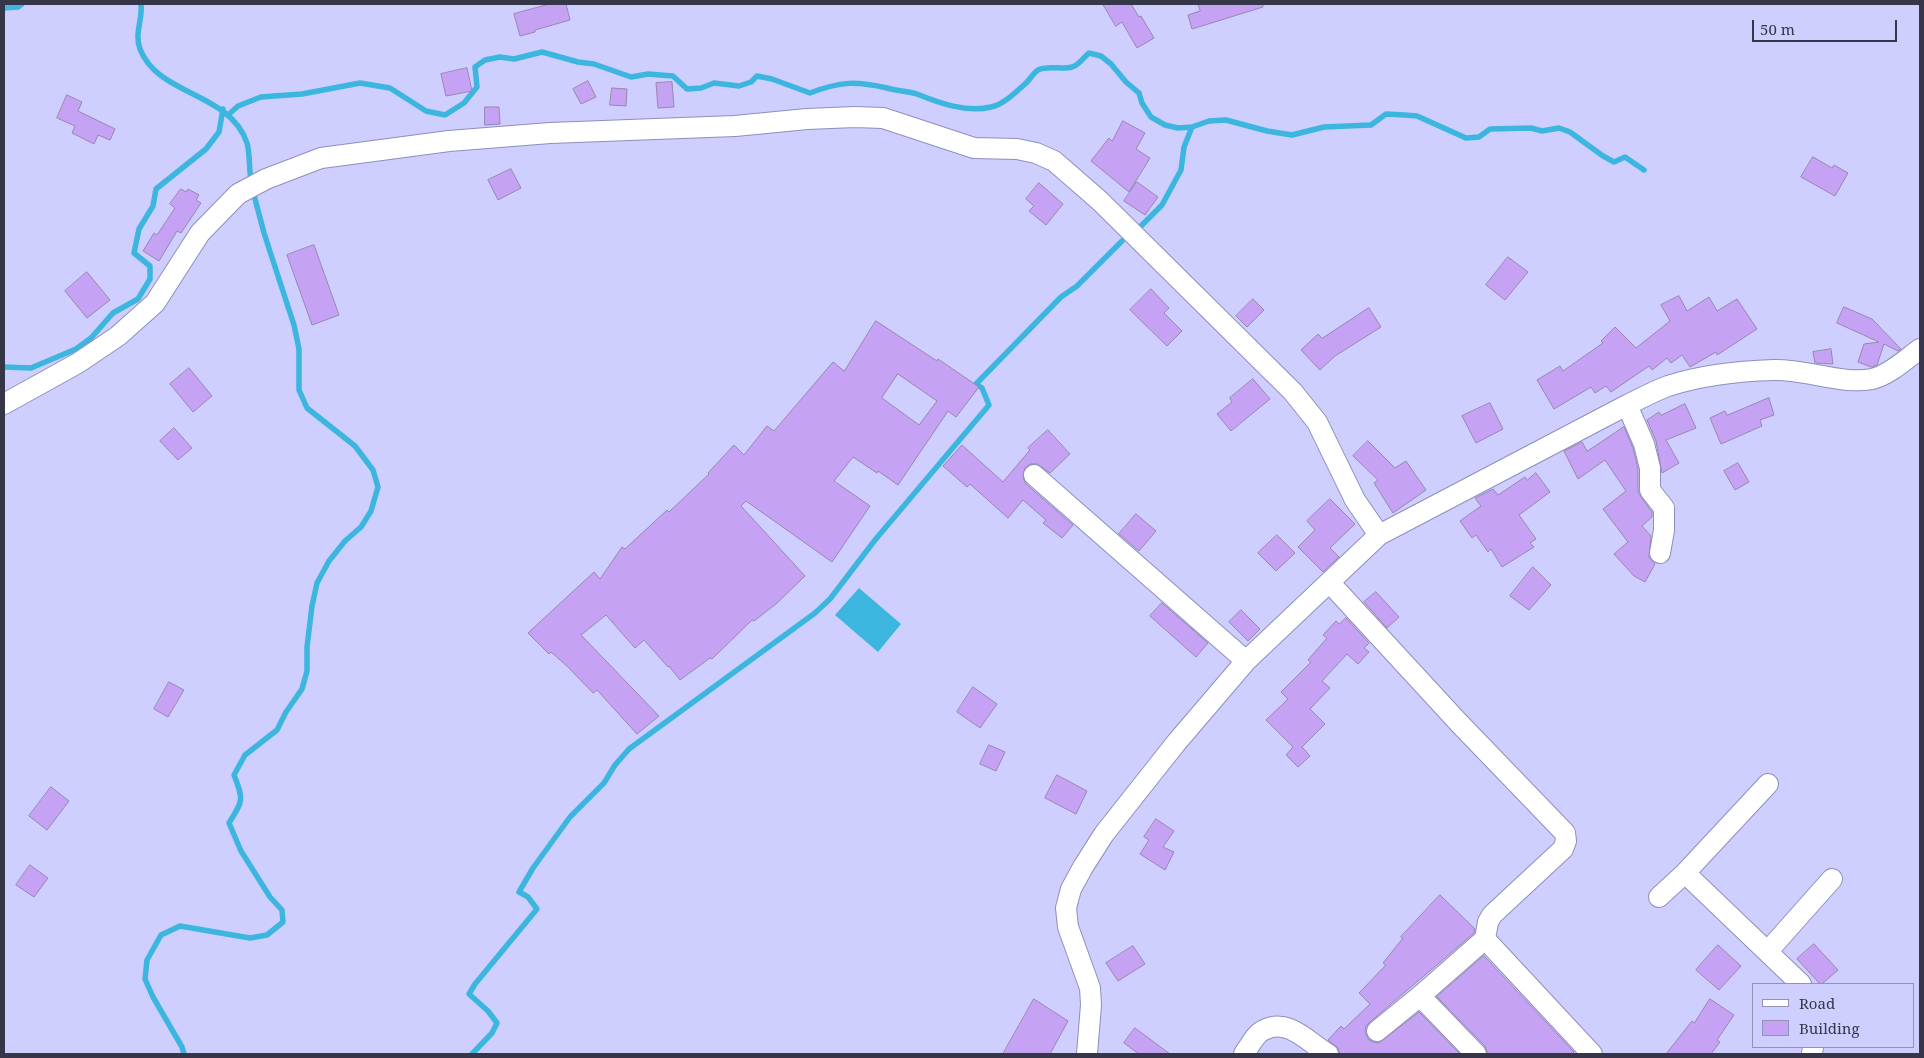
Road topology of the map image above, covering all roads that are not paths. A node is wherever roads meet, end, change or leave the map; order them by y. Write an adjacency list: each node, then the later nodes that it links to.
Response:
1 (1920, 348): 3 (street)
2 (4, 404): 5 (street)
3 (1627, 405): 5 (street); 6 (street)
4 (1034, 475): 8 (street)
5 (1379, 535): 7 (street)
6 (1660, 552)
7 (1330, 583): 8 (street); 13 (street)
8 (1246, 661): 18 (street)
9 (1768, 784): 10 (street)
10 (1685, 873): 12 (street); 14 (street)
11 (1832, 879): 14 (street)
12 (1659, 897)
13 (1485, 939): 16 (street); 22 (street)
14 (1768, 951): 15 (street)
15 (1800, 983)
16 (1420, 996): 17 (street); 21 (street)
17 (1377, 1031)
18 (1086, 1054)
19 (1244, 1054): 20 (street)
20 (1328, 1054)
21 (1476, 1054)
22 (1592, 1054)

